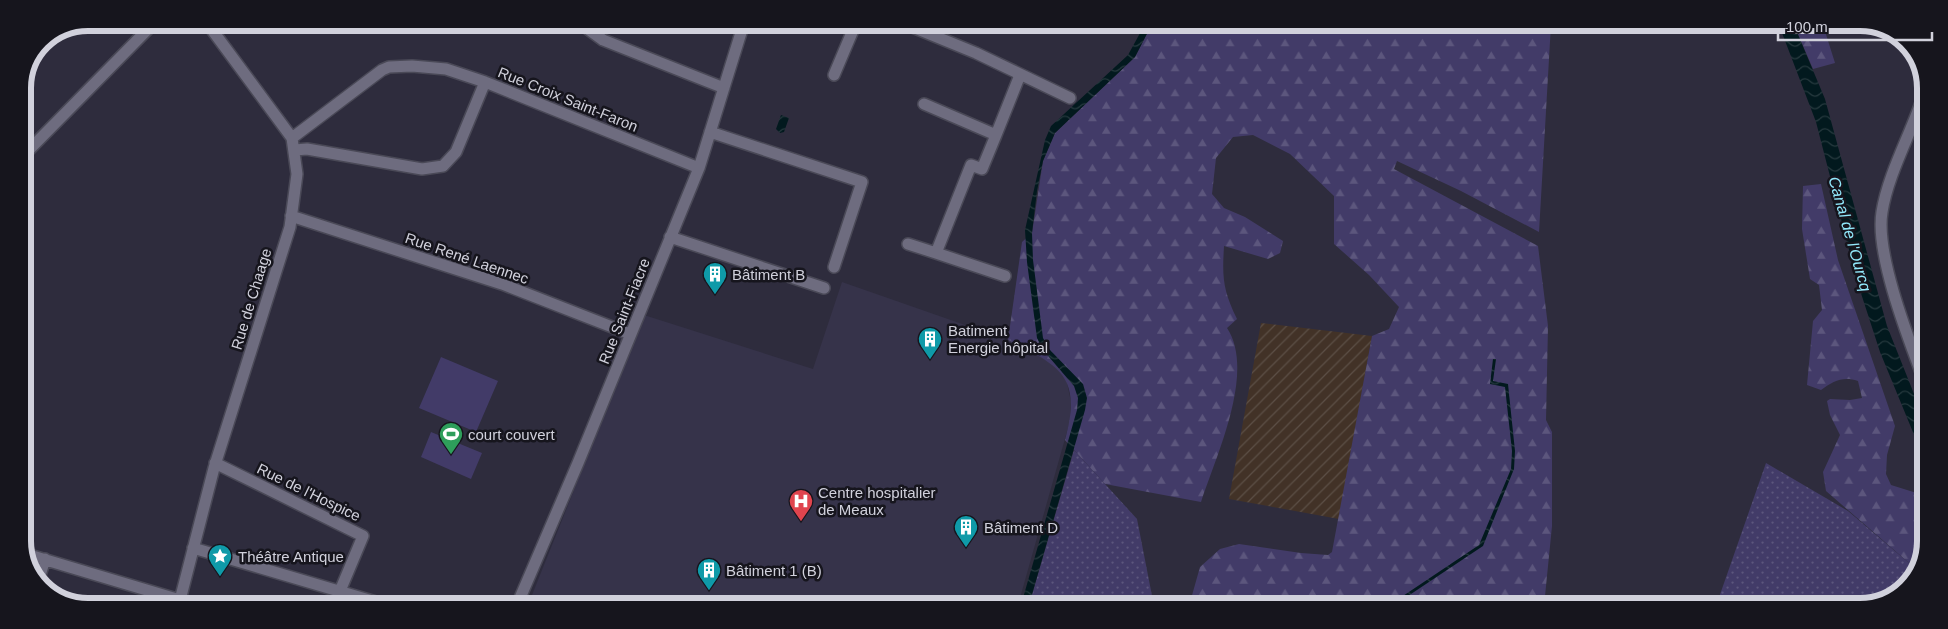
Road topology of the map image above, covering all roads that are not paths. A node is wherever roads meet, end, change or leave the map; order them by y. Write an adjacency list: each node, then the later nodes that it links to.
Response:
1 (146, 31): 17 (street)
2 (213, 31): 16 (street, Rue de Chaage)
3 (591, 31): 10 (street)
4 (742, 31): 10 (street, Rue Saint-Fiacre)
5 (853, 31): 8 (street)
6 (921, 31): 7 (street)
7 (1020, 74): 11 (street); 15 (street)
8 (834, 75)
9 (485, 82): 16 (street); 18 (street, Rue Croix Saint-Faron); 19 (street, Rue Croix Saint-Faron)
10 (724, 88): 14 (street, Rue Saint-Fiacre)
11 (1070, 98)
12 (924, 104): 15 (street)
13 (1917, 113): 28 (street)
14 (710, 132): 19 (street, Rue Saint-Fiacre); 24 (street)
15 (996, 135): 23 (street)
16 (292, 138): 18 (street, Rue de Chaage)
17 (31, 147)
18 (295, 150): 20 (street, Rue de Chaage)
19 (699, 168): 21 (street, Rue Saint-Fiacre)
20 (292, 216): 27 (street, Rue René Laennec); 29 (street, Rue de Chaage)
21 (670, 237): 26 (street); 27 (street, Rue Saint-Fiacre)
22 (908, 244): 23 (street)
23 (936, 253): 25 (street)
24 (834, 267)
25 (1005, 276)
26 (824, 288)
27 (630, 334): 38 (street, Rue Saint-Fiacre)
28 (1917, 359)
29 (215, 463): 30 (street, Rue de Chaage); 34 (street, Rue de l'Hospice)
30 (193, 548): 34 (street); 36 (street, Rue de Chaage)
31 (33, 556): 32 (street)
32 (45, 559): 33 (street); 35 (street)
33 (41, 572)
34 (340, 591): 37 (street)
35 (167, 598)
36 (180, 598)
37 (363, 598)
38 (520, 598)

